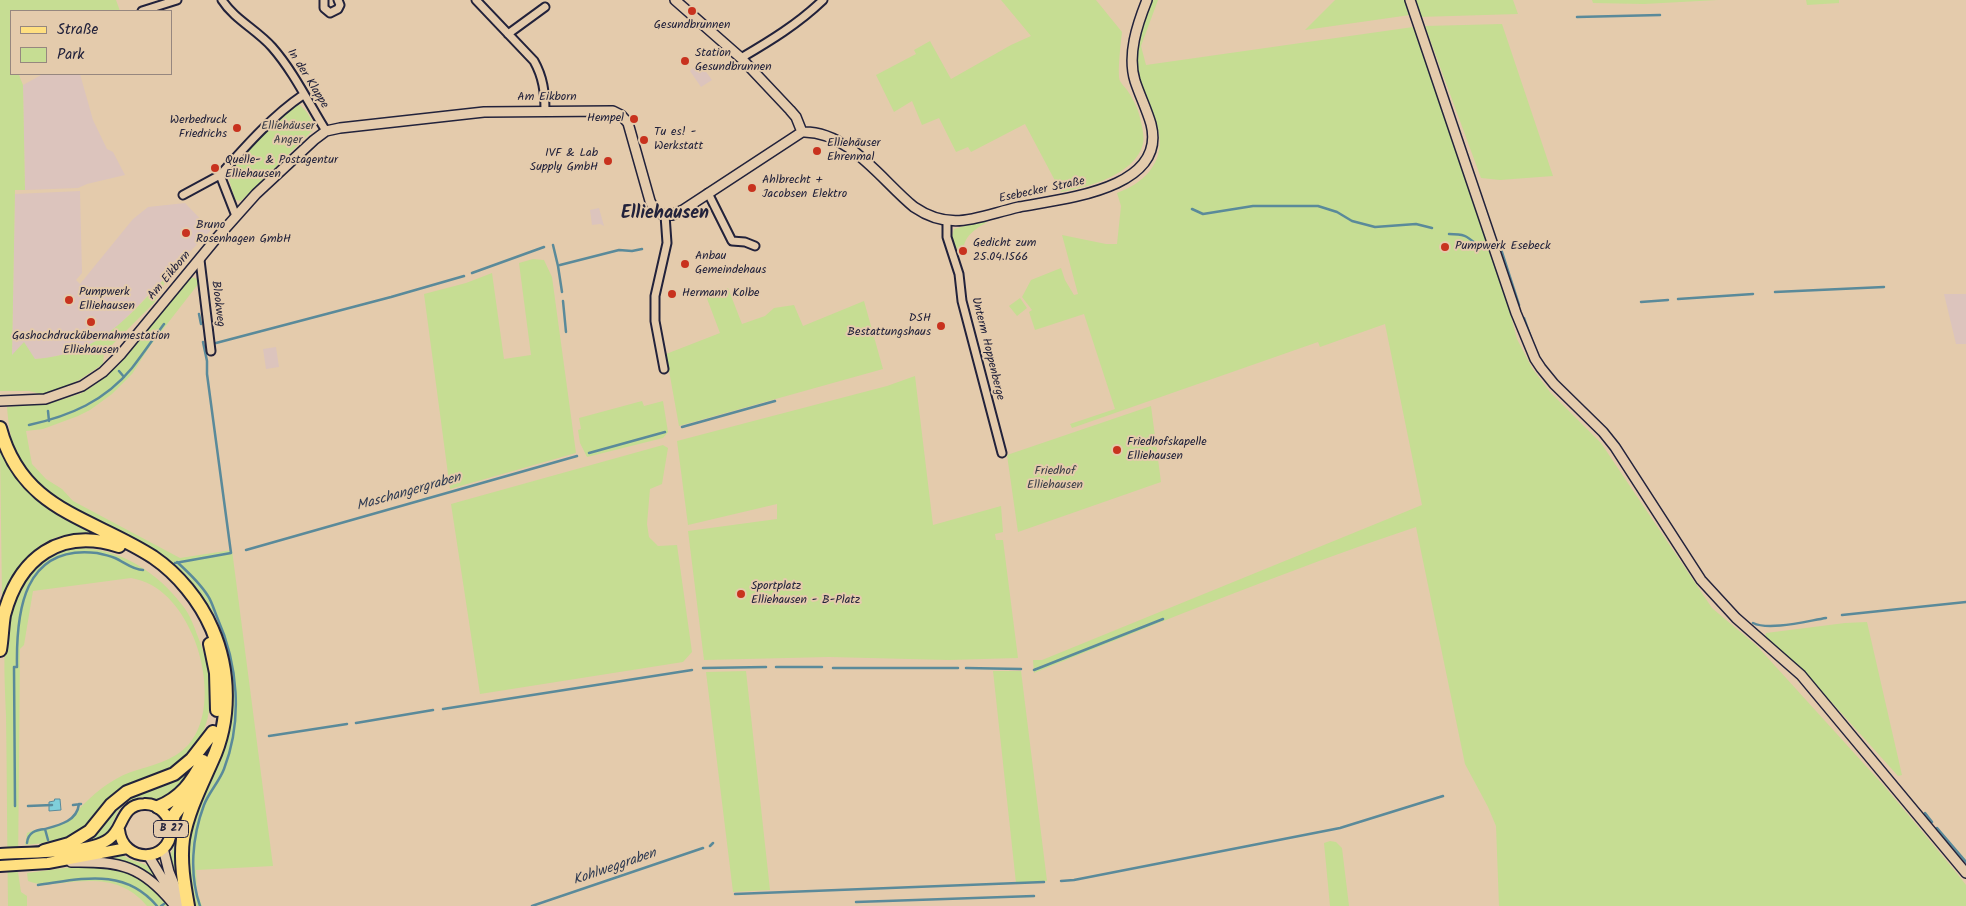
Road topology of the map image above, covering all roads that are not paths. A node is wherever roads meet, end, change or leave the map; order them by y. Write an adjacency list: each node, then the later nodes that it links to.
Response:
1 (177, 0): 11 (street)
2 (222, 0): 14 (street, In der Klappe)
3 (324, 0): 4 (street)
4 (340, 0)
5 (476, 0): 12 (street)
6 (675, 0): 13 (street)
7 (823, 0): 13 (street)
8 (1147, 0): 23 (street, Esebecker Straße)
9 (1410, 0): 43 (street)
10 (545, 7): 12 (street)
11 (145, 10)
12 (508, 34): 15 (street)
13 (740, 58): 17 (street)
14 (303, 95): 16 (street, In der Klappe); 18 (street)
15 (546, 111): 16 (street, Am Eikborn); 22 (street, Am Eikborn)
16 (326, 132): 21 (street, Am Eikborn)
17 (802, 132): 19 (street); 23 (street)
18 (220, 175): 20 (street); 21 (street)
19 (708, 193): 22 (street); 24 (street)
20 (183, 195)
21 (236, 216): 25 (street, Am Eikborn)
22 (665, 216): 27 (street)
23 (947, 221): 30 (street, Unterm Hoppenberge)
24 (755, 246)
25 (200, 260): 26 (street, Blookweg); 28 (street, Am Eikborn)
26 (211, 351)
27 (664, 369)
28 (0, 401)
29 (0, 428): 33 (highway)
30 (1002, 453)
31 (0, 650): 32 (highway)
32 (213, 732): 34 (highway); 41 (highway)
33 (205, 776): 35 (highway); 46 (highway)
34 (158, 808): 35 (main road, B 27); 36 (main road, B 27)
35 (170, 826): 38 (main road, B 27)
36 (119, 830): 37 (main road); 41 (main road, B 27)
37 (127, 848): 40 (main road, B 27); 41 (main road, B 27)
38 (163, 848): 40 (main road, B 27); 45 (street)
39 (0, 854): 41 (main road, B 27)
40 (148, 855): 44 (street)
41 (46, 857): 42 (main road, B 27); 44 (street)
42 (0, 866)
43 (1966, 873)
44 (176, 906)
45 (184, 906)
46 (188, 906)

